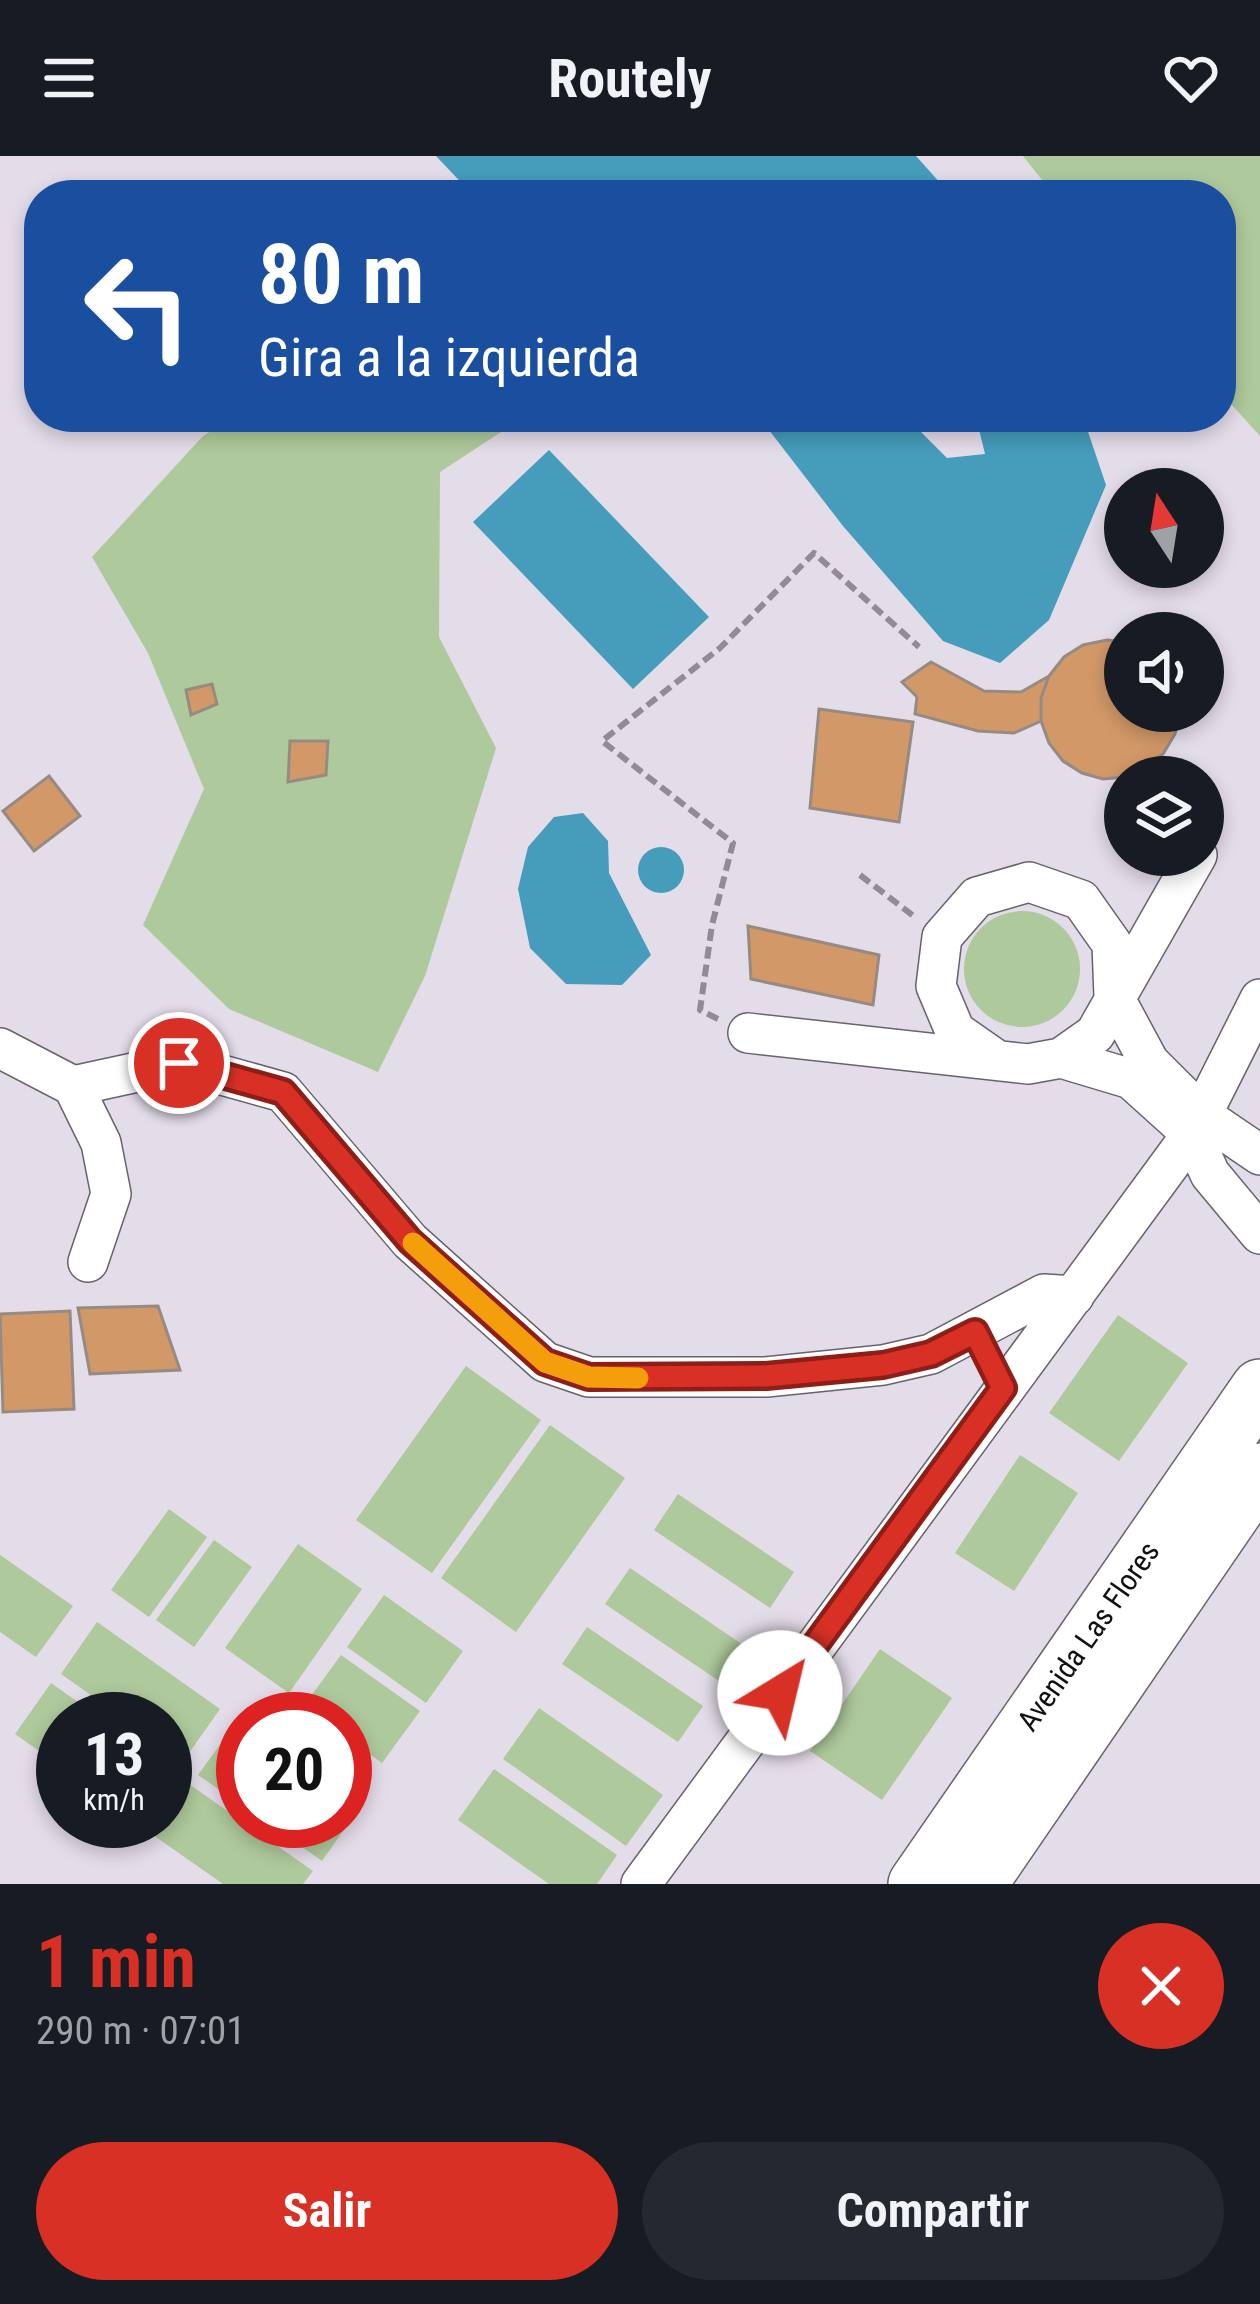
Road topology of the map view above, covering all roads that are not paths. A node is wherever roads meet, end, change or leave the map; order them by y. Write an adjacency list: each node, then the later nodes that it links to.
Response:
1 (1185, 876): 2 (street)
2 (1114, 997): 6 (street); 7 (street); 9 (street)
3 (1260, 999): 9 (street)
4 (748, 1033): 7 (street)
5 (0, 1048): 8 (street)
6 (1061, 1058): 7 (street); 9 (street)
7 (995, 1060)
8 (73, 1086): 12 (street); 14 (street)
9 (1198, 1125): 10 (street); 11 (street); 13 (street)
10 (1260, 1155)
11 (1260, 1234)
12 (88, 1262)
13 (1074, 1296): 14 (street); 15 (street)
14 (975, 1332): 15 (street)
15 (1003, 1388): 18 (street)
16 (1260, 1388): 19 (highway, Avenida Las Flores)
17 (1260, 1472): 20 (highway, Avenida Las Flores)
18 (640, 1884)
19 (916, 1884)
20 (977, 1884)

